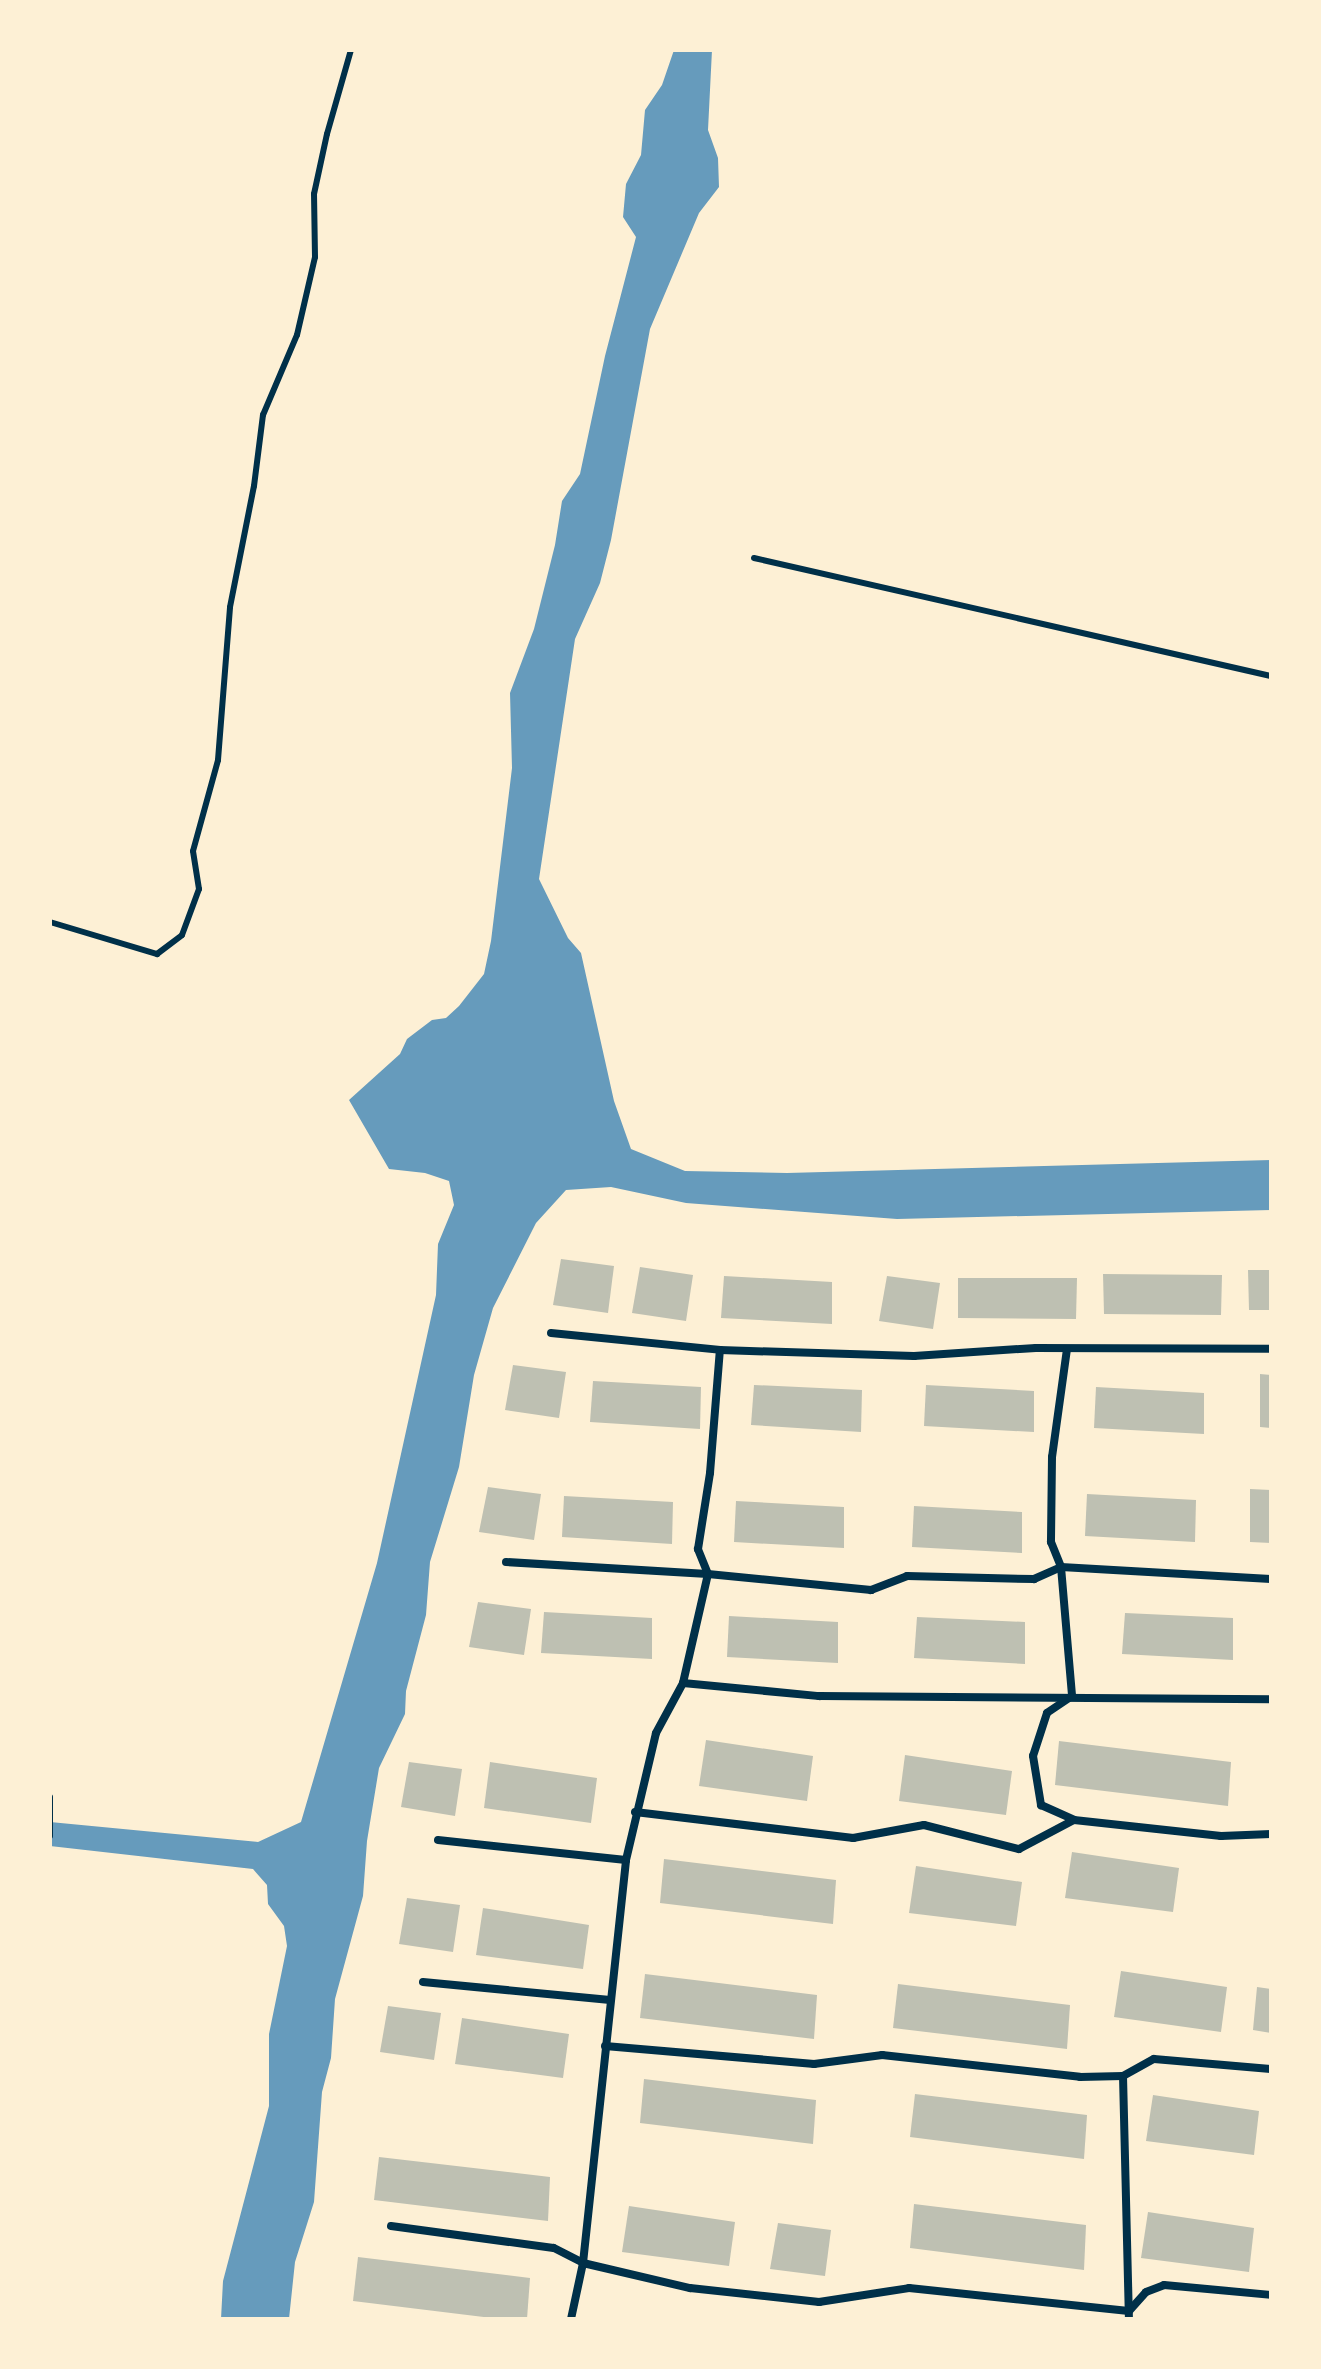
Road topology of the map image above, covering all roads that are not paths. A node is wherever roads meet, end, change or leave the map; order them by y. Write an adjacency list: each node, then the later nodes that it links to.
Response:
1 (351, 50): 4 (lane)
2 (754, 558): 3 (lane)
3 (1271, 676)
4 (50, 922)
5 (551, 1333): 8 (street)
6 (1067, 1349): 7 (street); 8 (street); 10 (street)
7 (1271, 1349)
8 (720, 1350): 11 (street)
9 (506, 1562): 11 (street)
10 (1061, 1567): 11 (street); 12 (street); 14 (street)
11 (708, 1574): 13 (street)
12 (1271, 1579)
13 (683, 1683): 14 (street); 17 (street)
14 (1072, 1696): 15 (street); 18 (street)
15 (1271, 1699)
16 (50, 1797): 20 (lane)
17 (635, 1812): 18 (street); 22 (street)
18 (1074, 1820): 19 (street)
19 (1271, 1834)
20 (50, 1836)
21 (438, 1840): 22 (street)
22 (626, 1860): 24 (street)
23 (423, 1982): 24 (street)
24 (610, 2000): 25 (street)
25 (605, 2046): 27 (street); 29 (street)
26 (1271, 2069): 27 (street)
27 (1123, 2076): 31 (street)
28 (391, 2226): 29 (street)
29 (583, 2263): 31 (street); 32 (street)
30 (1271, 2295): 31 (street)
31 (1129, 2315)
32 (571, 2319)

